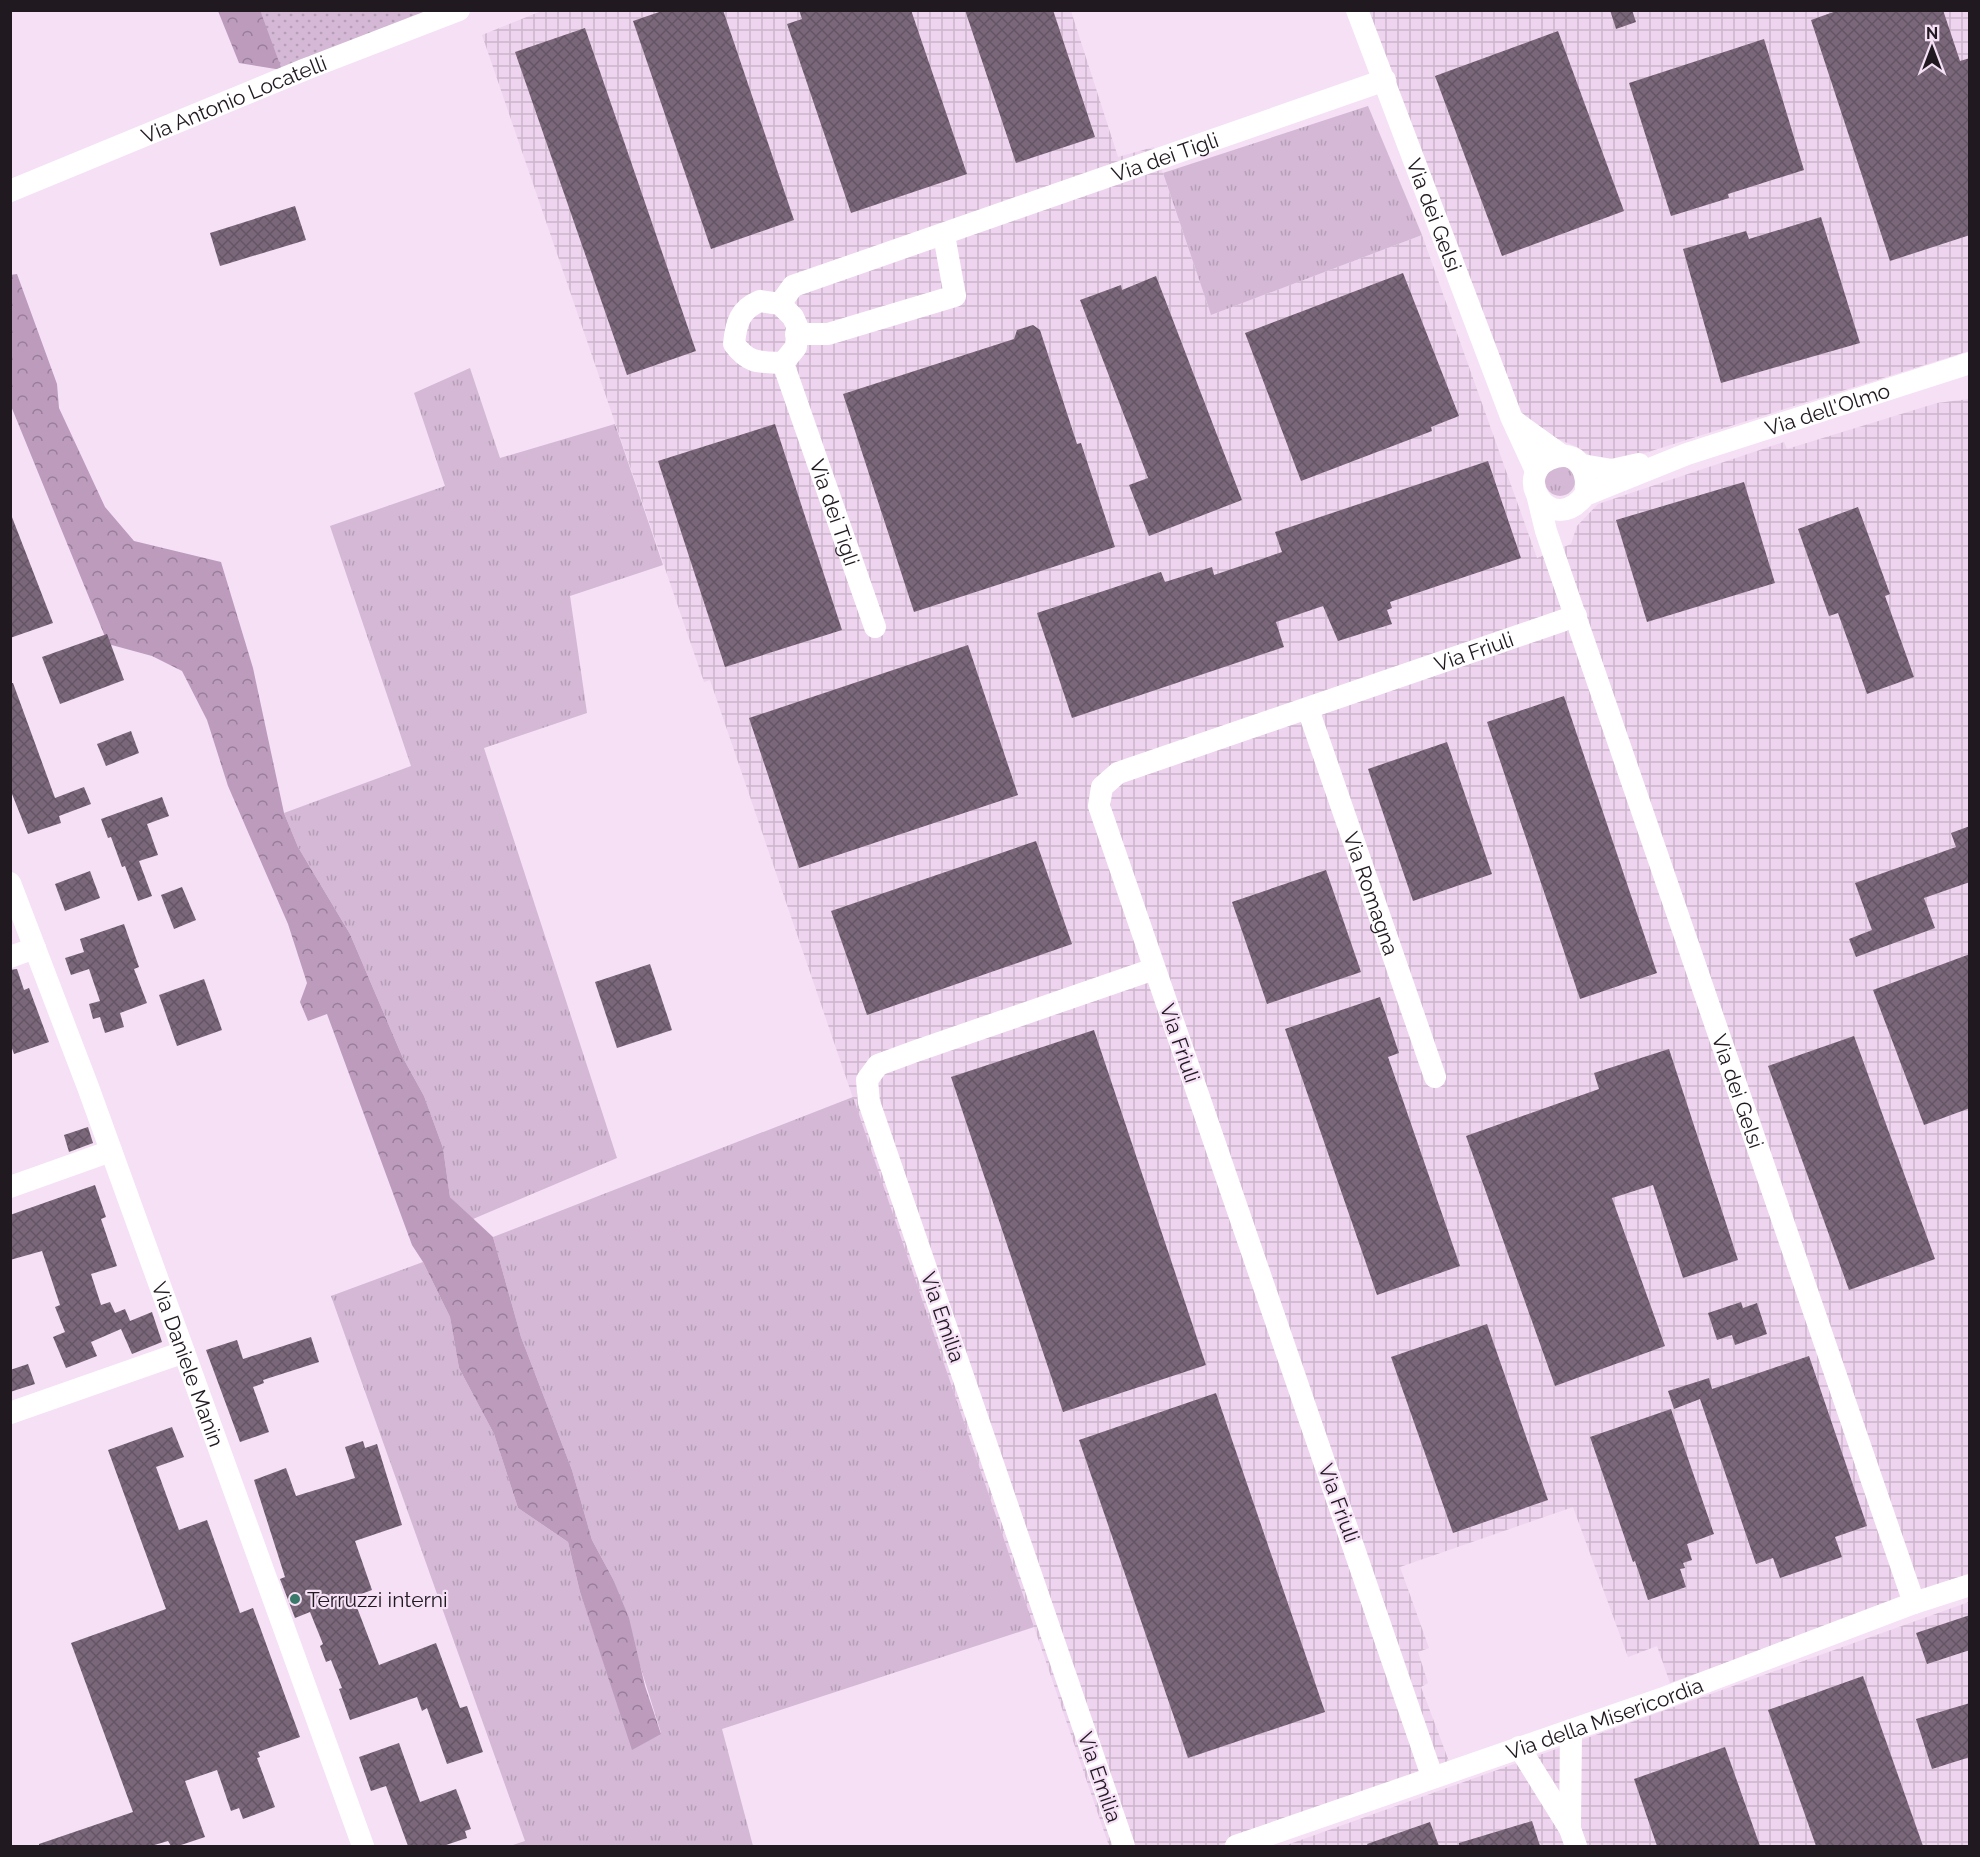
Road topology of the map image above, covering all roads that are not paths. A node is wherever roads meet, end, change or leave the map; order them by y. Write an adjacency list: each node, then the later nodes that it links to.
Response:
1 (459, 10): 4 (street, Via Antonio Locatelli)
2 (1357, 10): 3 (street, Via dei Gelsi)
3 (1385, 80): 5 (street, Via dei Tigli); 10 (street, Via dei Gelsi)
4 (10, 191)
5 (944, 235): 6 (street, Via dei Tigli); 7 (street)
6 (780, 304): 7 (street); 8 (street)
7 (796, 334): 8 (street)
8 (783, 363): 19 (street, Via dei Tigli)
9 (1970, 363): 11 (street, Via dell'Olmo)
10 (1512, 419): 12 (street); 14 (street, Via dei Gelsi)
11 (1687, 454): 13 (street, Via dell'Olmo); 16 (street, Via dell'Olmo)
12 (1561, 455): 13 (street); 14 (street)
13 (1582, 465): 16 (street)
14 (1536, 471): 15 (street)
15 (1538, 498): 16 (street); 17 (street, Via dei Gelsi)
16 (1577, 502): 17 (street)
17 (1563, 578): 18 (street, Via dei Gelsi)
18 (1576, 616): 20 (street, Via Friuli); 31 (street, Via dei Gelsi)
19 (875, 627)
20 (1308, 709): 24 (street, Via Friuli); 25 (street, Via Romagna)
21 (10, 883): 22 (street, Via Daniele Manin)
22 (35, 948): 23 (street); 26 (street, Via Daniele Manin)
23 (10, 957)
24 (1154, 969): 34 (street, Via Friuli); 37 (street, Via Emilia)
25 (1435, 1077)
26 (111, 1151): 27 (street); 28 (street, Via Daniele Manin)
27 (10, 1187)
28 (184, 1352): 29 (street); 36 (street, Via Daniele Manin)
29 (10, 1413)
30 (1970, 1585): 31 (street, Via della Misericordia)
31 (1914, 1603): 32 (street, Via della Misericordia)
32 (1570, 1730): 33 (street, Via della Misericordia); 35 (street)
33 (1520, 1747): 34 (street, Via della Misericordia); 35 (street)
34 (1432, 1776): 38 (street, Via della Misericordia)
35 (1573, 1838)
36 (363, 1846)
37 (1124, 1846)
38 (1236, 1846)

